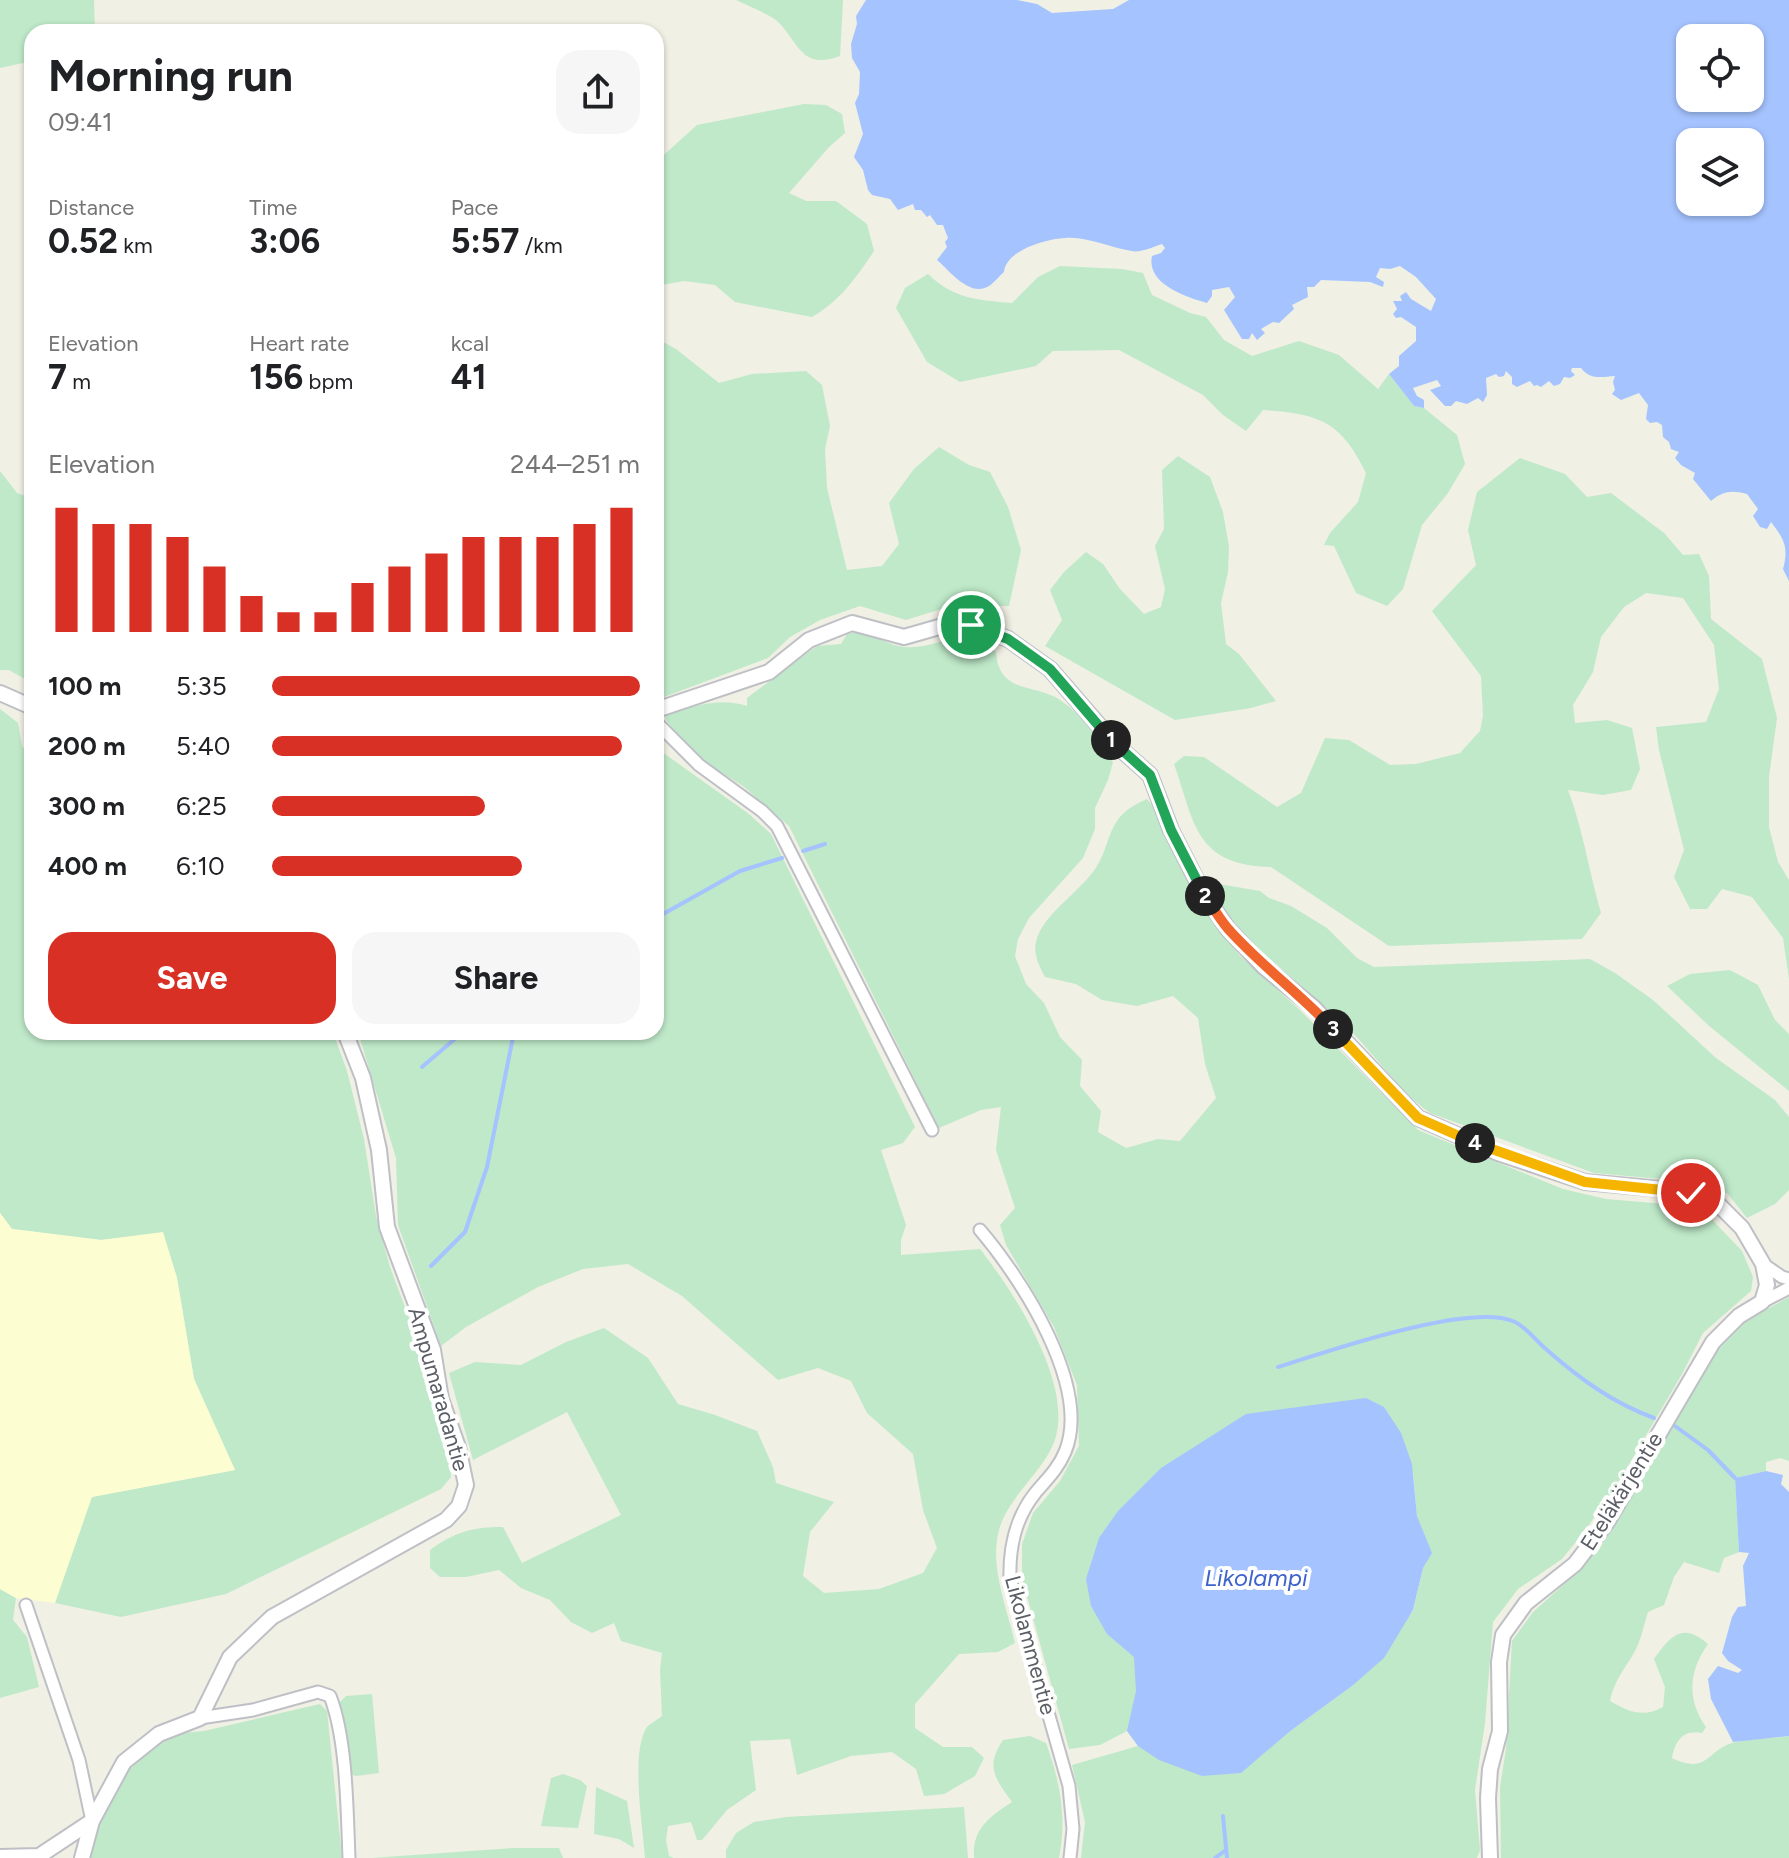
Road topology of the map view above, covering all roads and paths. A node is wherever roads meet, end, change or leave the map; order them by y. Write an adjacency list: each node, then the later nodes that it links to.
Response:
1 (0, 693): 2 (street)
2 (24, 704)
3 (664, 707): 8 (street)
4 (664, 730): 6 (street)
5 (348, 1040): 13 (street, Ampumaradantie)
6 (932, 1130)
7 (980, 1230): 19 (street, Likolammentie)
8 (1763, 1264): 9 (street); 11 (street)
9 (1789, 1279)
10 (1789, 1288): 11 (street, Eteläkärjentie)
11 (1762, 1302): 20 (street, Eteläkärjentie)
12 (26, 1605): 14 (street)
13 (200, 1718): 14 (street); 18 (street)
14 (92, 1821): 16 (street); 17 (street)
15 (0, 1857): 16 (street)
16 (41, 1857)
17 (82, 1858)
18 (349, 1858)
19 (1070, 1858)
20 (1490, 1858)

